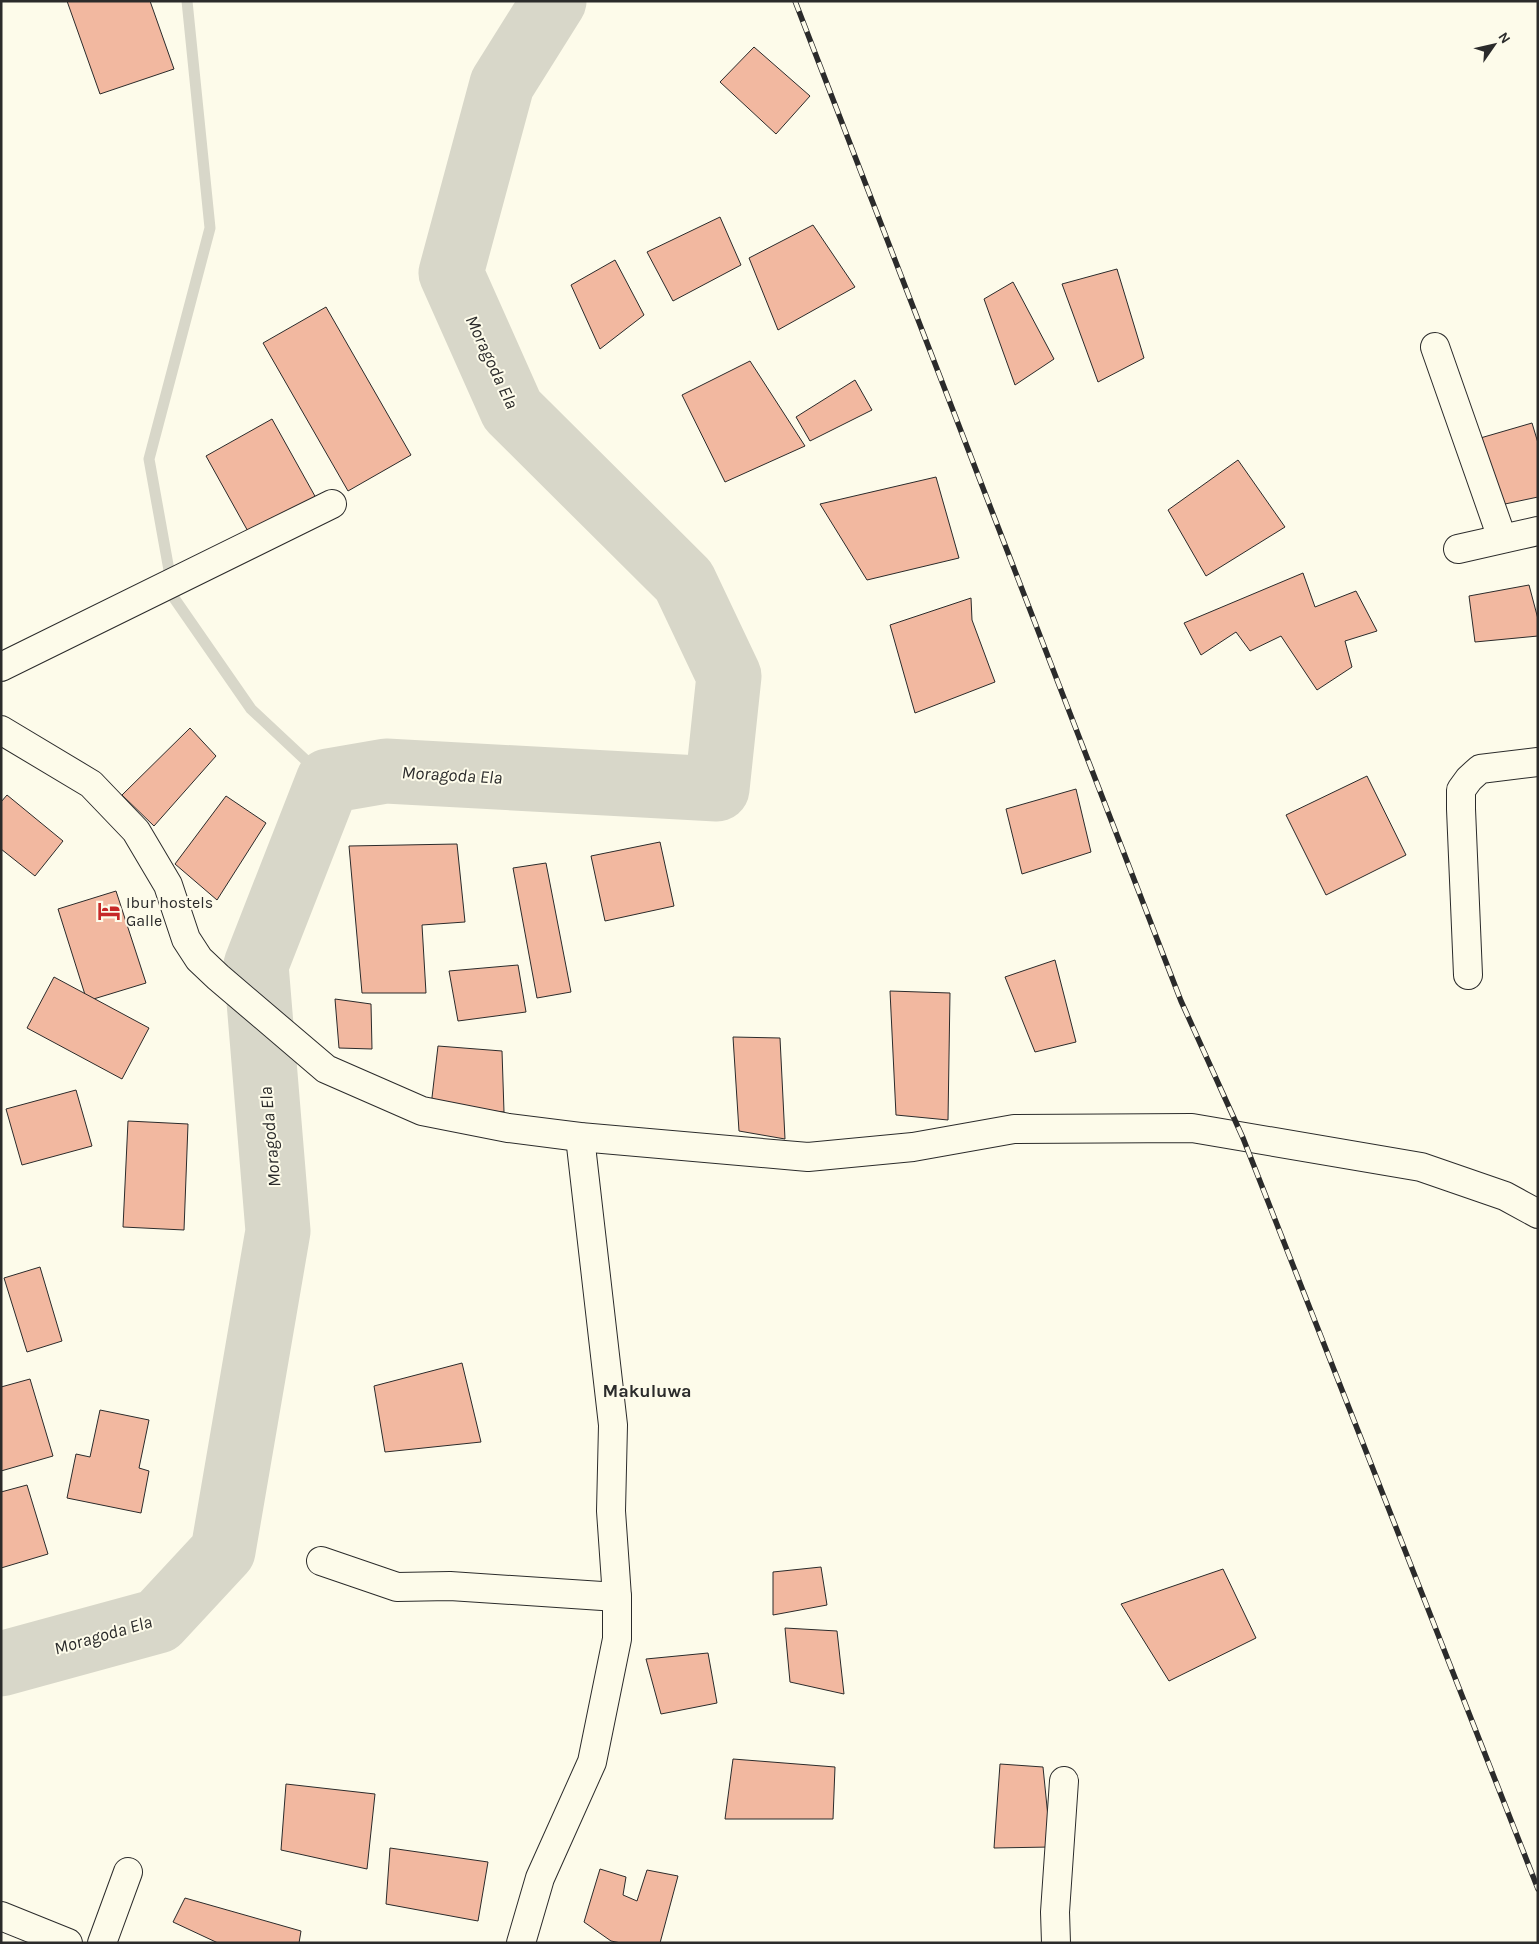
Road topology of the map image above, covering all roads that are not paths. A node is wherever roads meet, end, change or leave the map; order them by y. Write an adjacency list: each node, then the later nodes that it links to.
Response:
1 (1434, 347): 3 (street)
2 (332, 504): 6 (street)
3 (1500, 531): 4 (street); 5 (street)
4 (1538, 531)
5 (1458, 550)
6 (1, 667)
7 (1, 730): 10 (street)
8 (1538, 762): 9 (street)
9 (1468, 975)
10 (580, 1137): 11 (street); 13 (street)
11 (1538, 1214)
12 (321, 1561): 13 (street)
13 (617, 1597): 19 (street)
14 (1064, 1781): 20 (street)
15 (128, 1872): 18 (street)
16 (1, 1916): 17 (street)
17 (68, 1943)
18 (102, 1943)
19 (521, 1943)
20 (1056, 1943)

